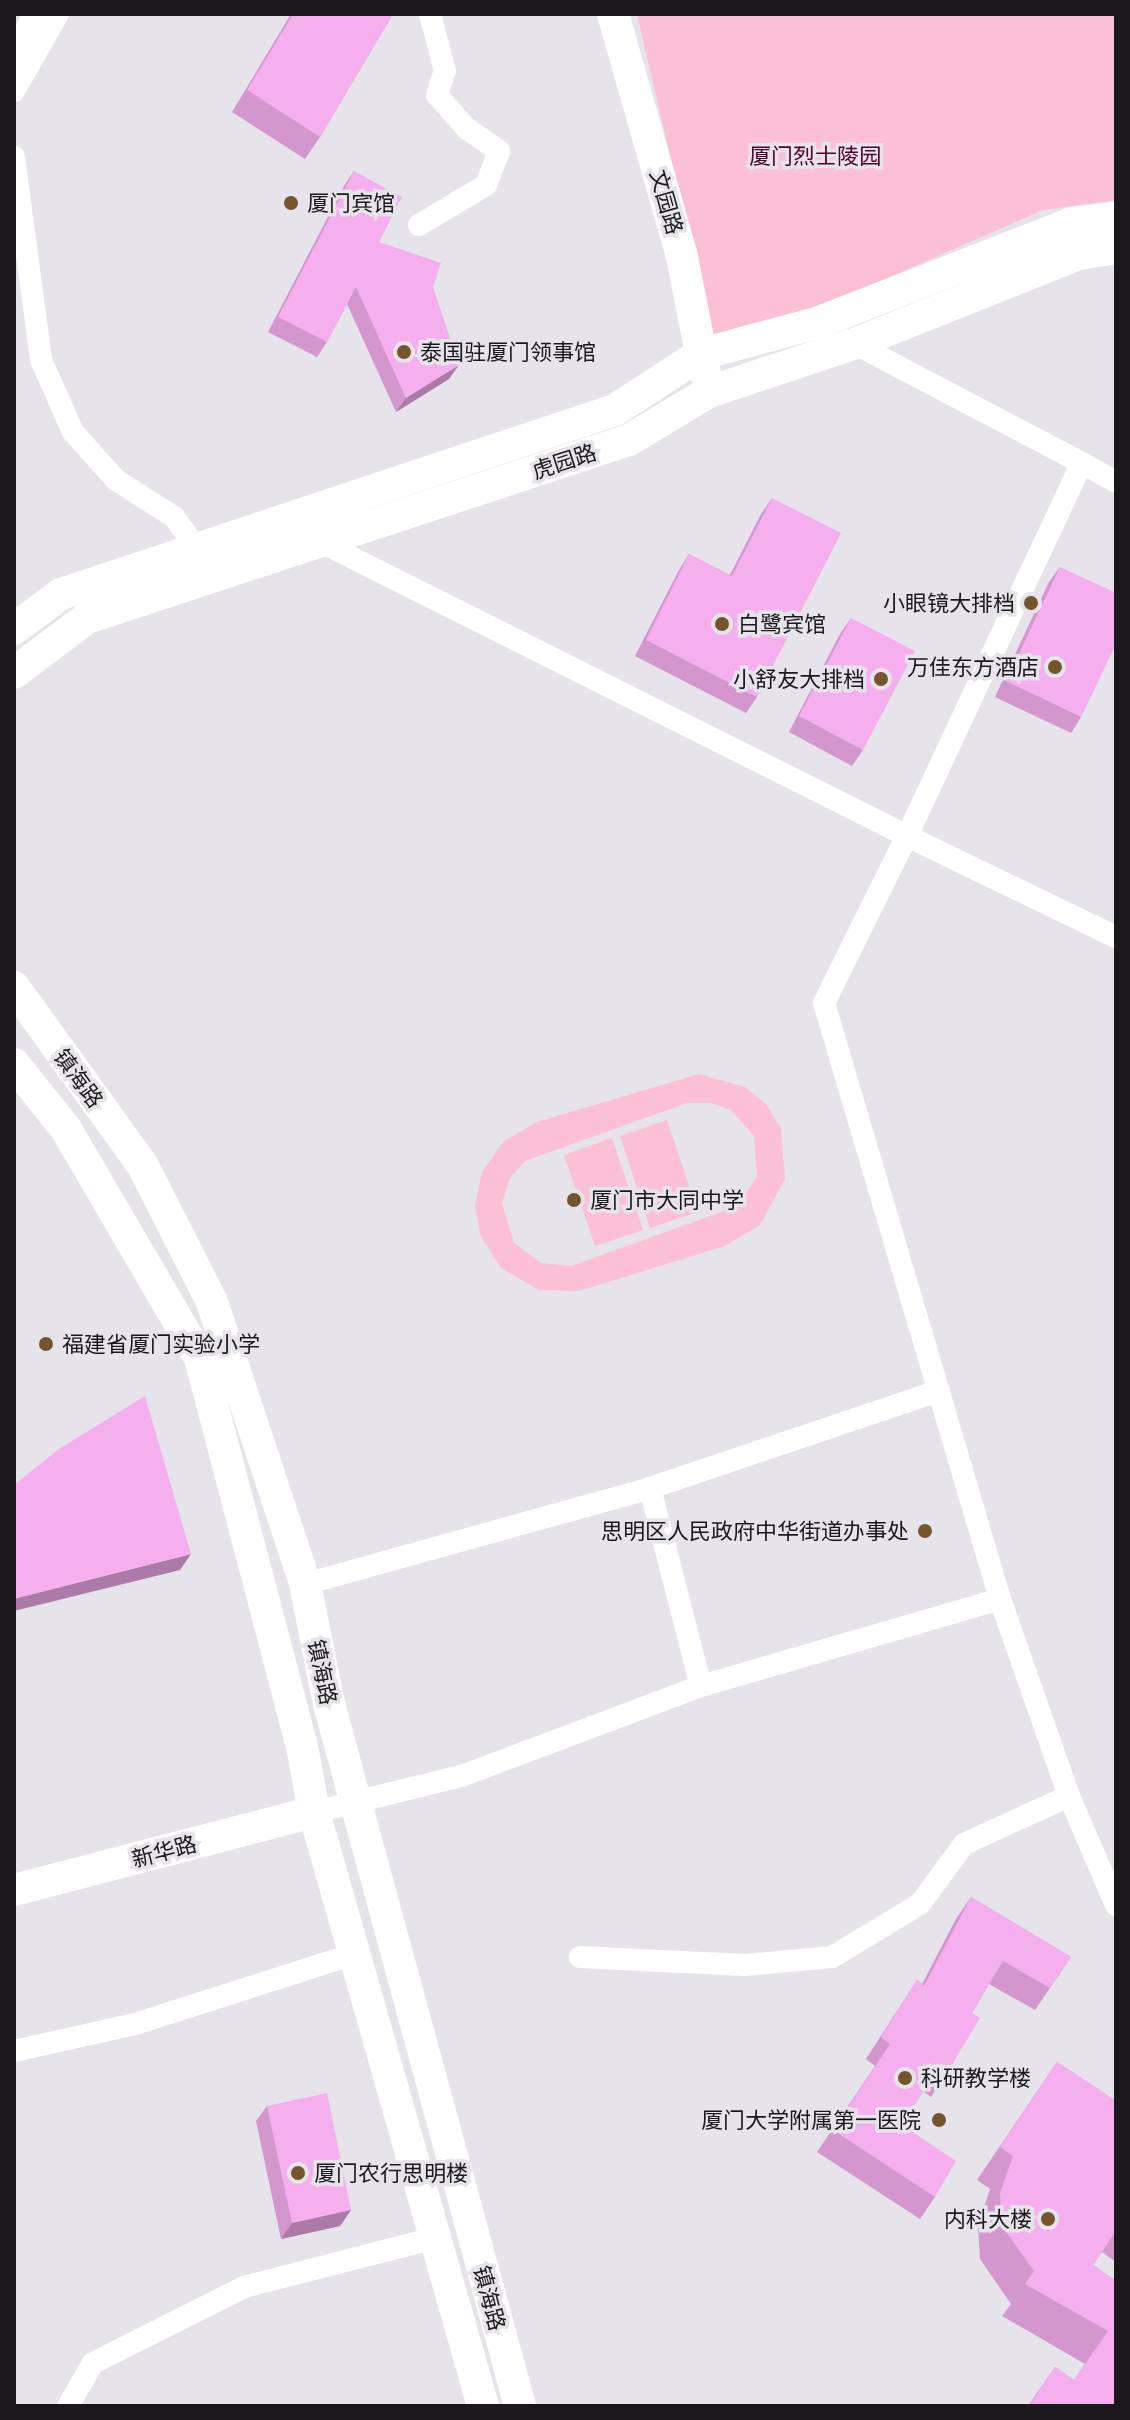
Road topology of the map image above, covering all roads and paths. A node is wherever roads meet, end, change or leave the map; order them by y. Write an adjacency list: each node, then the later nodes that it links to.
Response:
1 (34, 14): 5 (street)
2 (58, 14): 6 (street)
3 (430, 14): 9 (street)
4 (613, 14): 13 (main road, 文园路)
5 (14, 53)
6 (14, 91)
7 (14, 157): 19 (street)
8 (1116, 218): 11 (main road, 虎园路)
9 (419, 225)
10 (1116, 248): 12 (main road, 虎园路)
11 (817, 323): 12 (street); 13 (main road, 虎园路)
12 (856, 343): 14 (main road, 虎园路); 15 (street)
13 (701, 354): 14 (main road, 文园路); 17 (main road, 虎园路)
14 (709, 392): 18 (main road, 虎园路)
15 (1082, 463): 16 (street); 22 (street)
16 (1116, 482)
17 (277, 519): 18 (street); 19 (main road, 虎园路)
18 (316, 540): 21 (main road, 虎园路); 22 (street)
19 (197, 549): 20 (main road, 虎园路)
20 (14, 629)
21 (14, 673)
22 (907, 836): 23 (street); 26 (street)
23 (1116, 937)
24 (14, 987): 28 (main road, 镇海路)
25 (14, 1064): 33 (main road, 镇海路)
26 (939, 1391): 27 (street); 29 (street)
27 (650, 1488): 28 (street); 30 (street)
28 (305, 1584): 32 (main road, 镇海路)
29 (1000, 1599): 30 (street); 31 (street)
30 (701, 1686): 32 (street)
31 (1069, 1796): 35 (street); 37 (street)
32 (356, 1800): 33 (street); 42 (main road, 镇海路)
33 (314, 1812): 34 (main road, 新华路); 36 (main road, 镇海路)
34 (14, 1890)
35 (1116, 1905)
36 (354, 1954): 38 (street); 39 (main road, 镇海路)
37 (580, 1957)
38 (14, 2051)
39 (435, 2238): 40 (street); 41 (main road, 镇海路)
40 (68, 2406)
41 (483, 2406)
42 (520, 2406)

